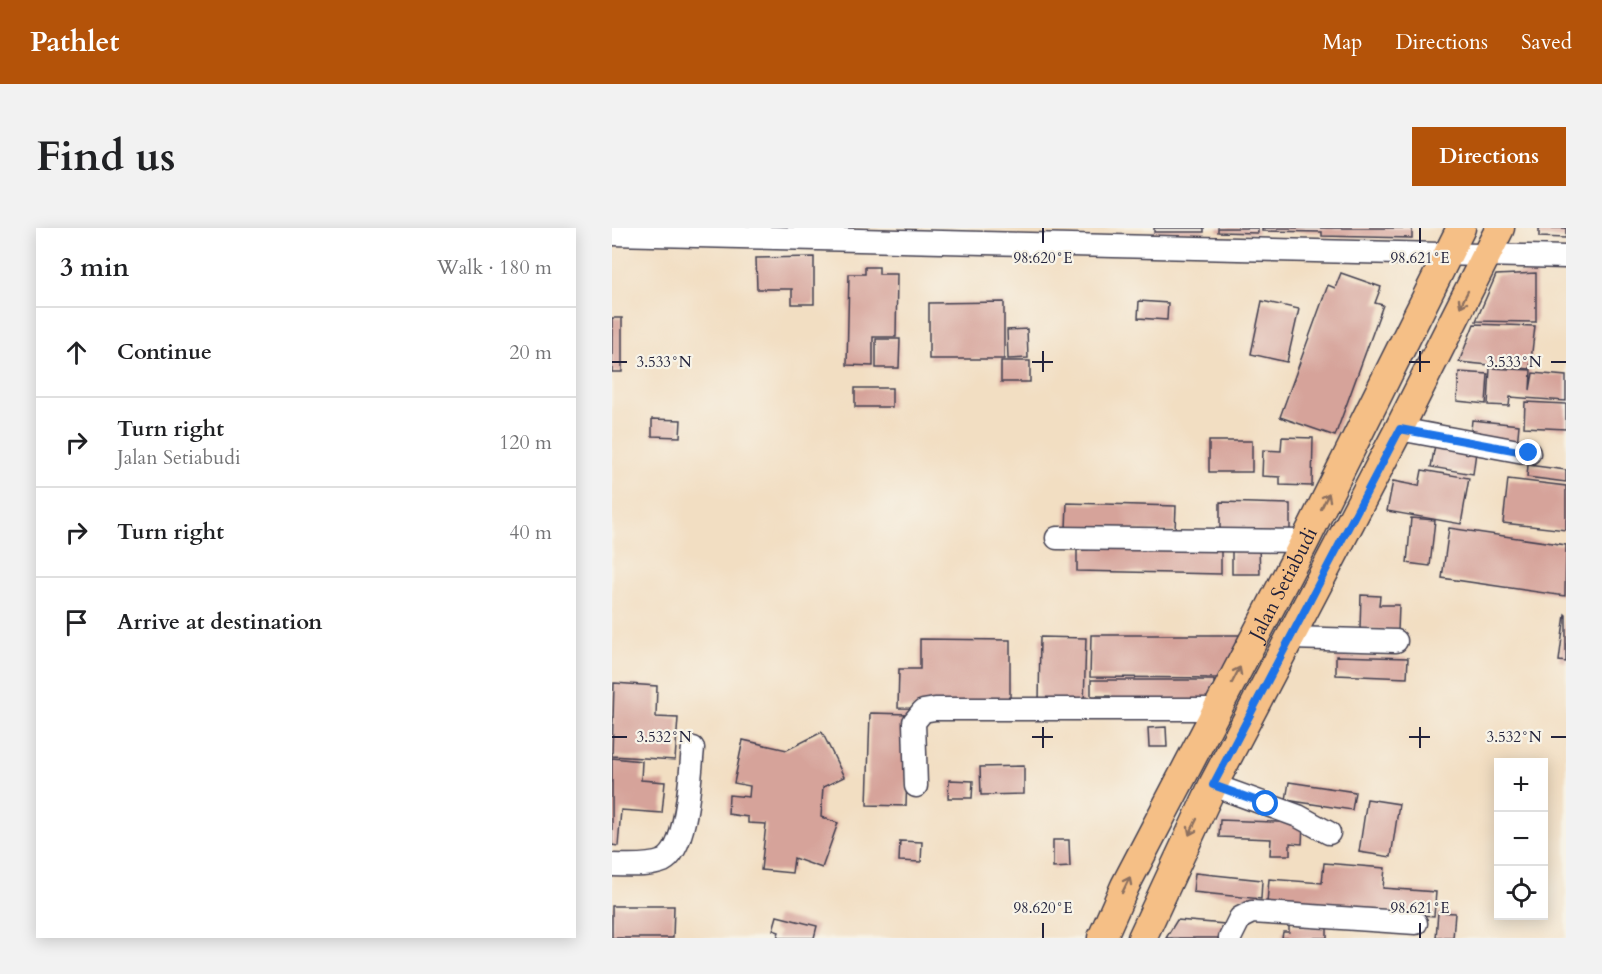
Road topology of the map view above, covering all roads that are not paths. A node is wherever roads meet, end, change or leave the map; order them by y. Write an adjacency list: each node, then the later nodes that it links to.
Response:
1 (1461, 228): 6 (main road, Jalan Setiabudi)
2 (1500, 228): 7 (main road, Jalan Setiabudi)
3 (751, 232): 4 (street); 5 (street)
4 (842, 233): 6 (street)
5 (612, 234)
6 (1448, 254): 7 (street); 12 (main road, Jalan Setiabudi, one-way to 6)
7 (1486, 254): 8 (street); 9 (main road, Jalan Setiabudi, one-way to 9)
8 (1566, 257)
9 (1400, 429): 10 (street); 13 (main road, Jalan Setiabudi)
10 (1529, 453)
11 (1057, 538): 12 (street)
12 (1305, 540): 15 (main road, Jalan Setiabudi, one-way to 12)
13 (1290, 638): 14 (street); 17 (main road, Jalan Setiabudi)
14 (1396, 641)
15 (1218, 709): 18 (street); 22 (main road, Jalan Setiabudi, one-way to 15)
16 (693, 748): 20 (street)
17 (1213, 785): 19 (street); 23 (main road, Jalan Setiabudi, one-way to 23)
18 (916, 786)
19 (1329, 833)
20 (612, 865)
21 (1416, 922): 24 (street)
22 (1102, 938)
23 (1142, 938)
24 (1230, 938)

